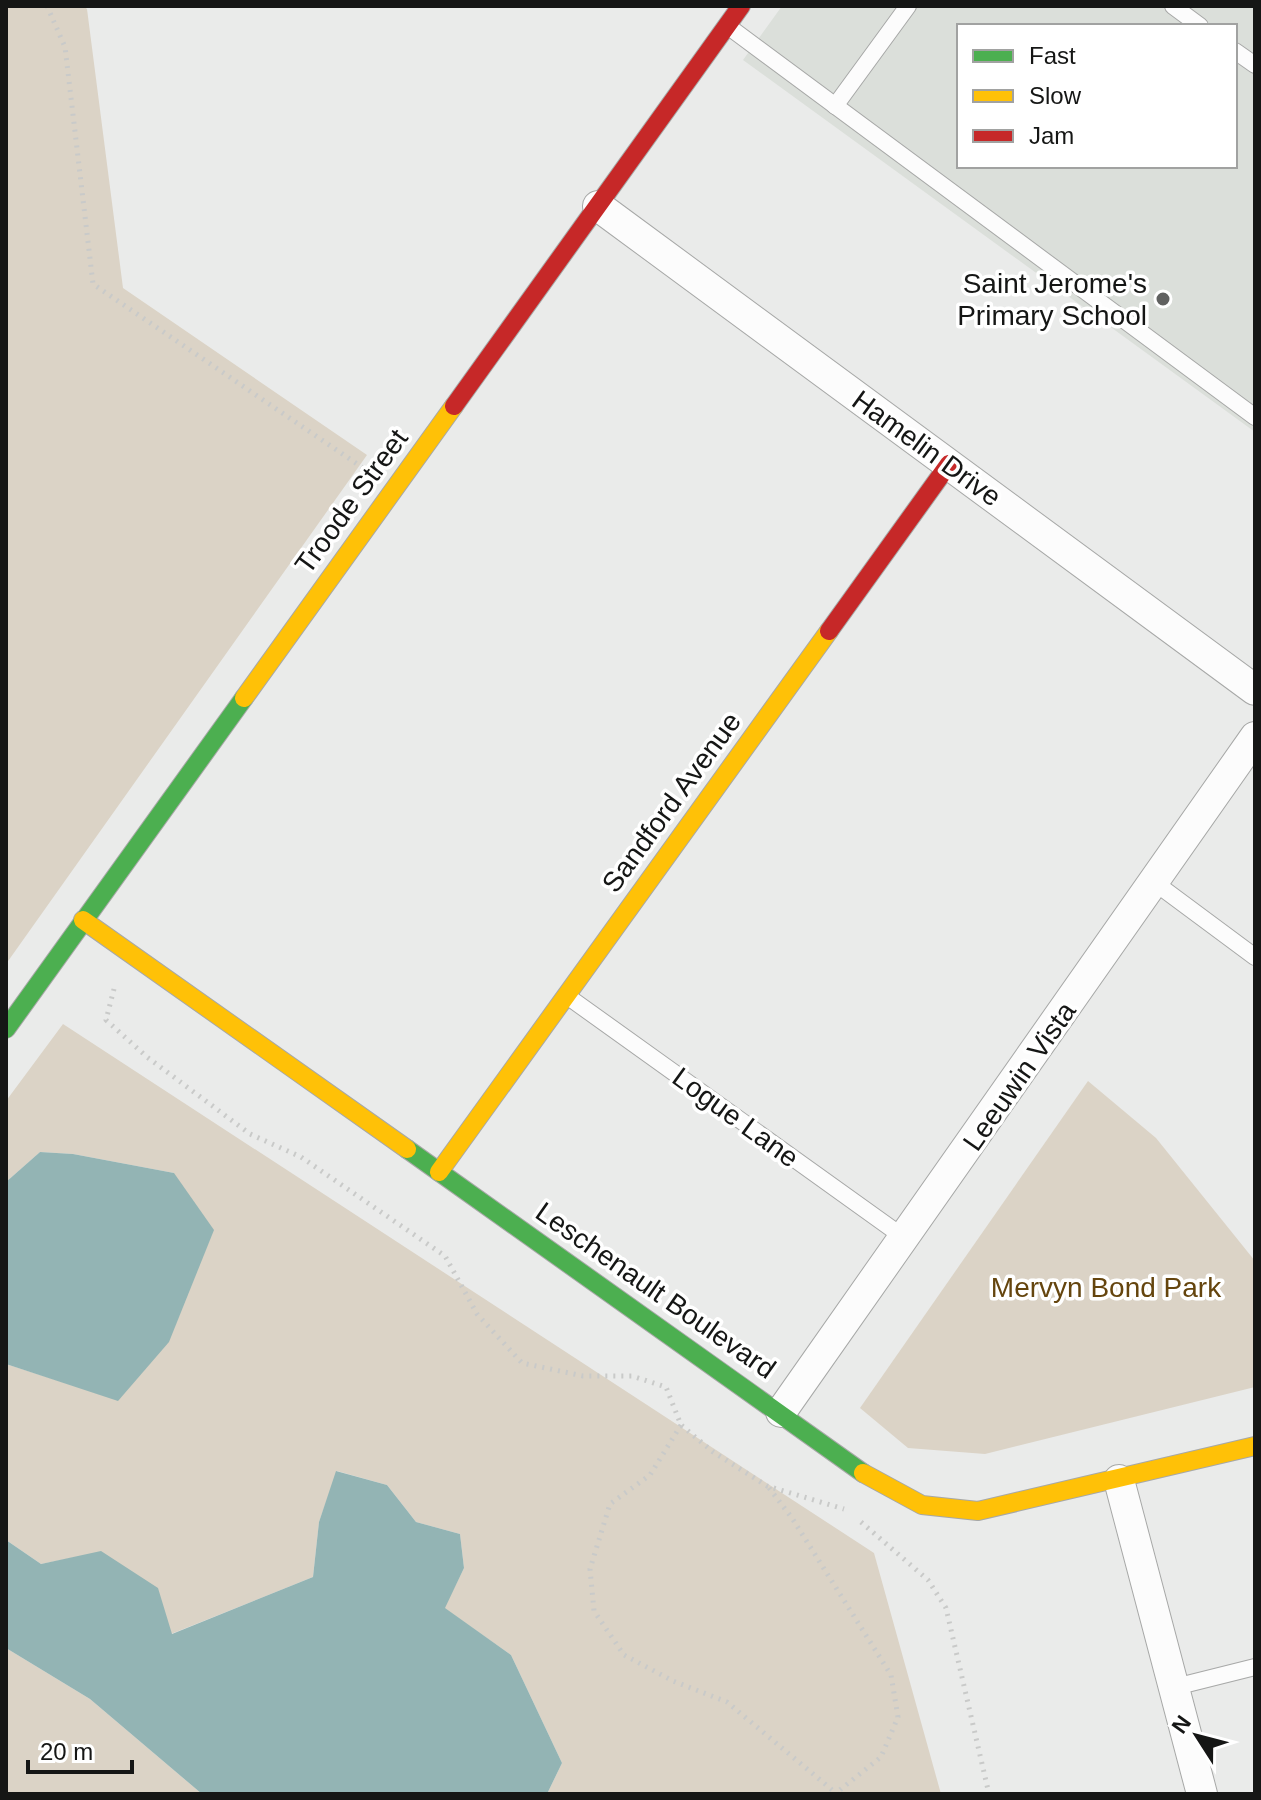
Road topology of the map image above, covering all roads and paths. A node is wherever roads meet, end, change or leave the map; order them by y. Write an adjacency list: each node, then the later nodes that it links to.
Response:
1 (47, 6): 13 (path)
2 (741, 6): 6 (street, Troode Street)
3 (908, 6): 9 (lane)
4 (1173, 6): 5 (lane)
5 (1197, 24)
6 (727, 26): 9 (lane); 10 (street, Troode Street)
7 (1237, 52): 8 (lane)
8 (1255, 65)
9 (835, 106): 11 (lane)
10 (598, 206): 12 (street, Hamelin Drive); 17 (street, Troode Street)
11 (1255, 417)
12 (949, 464): 14 (street, Hamelin Drive); 20 (street, Sandford Avenue)
13 (377, 477)
14 (1255, 690)
15 (1255, 737): 16 (street, Leeuwin Vista)
16 (1154, 882): 18 (lane); 23 (street, Leeuwin Vista)
17 (83, 920): 21 (street, Troode Street); 22 (street, Leschenault Boulevard)
18 (1255, 957)
19 (116, 980): 25 (path)
20 (566, 995): 22 (street, Sandford Avenue); 23 (lane, Logue Lane)
21 (6, 1029)
22 (439, 1172): 24 (street, Leschenault Boulevard)
23 (906, 1239): 24 (street, Leeuwin Vista)
24 (781, 1412): 27 (street, Leschenault Boulevard)
25 (681, 1425): 28 (path); 33 (path)
26 (1255, 1446): 27 (street, Leschenault Boulevard)
27 (1119, 1480): 32 (street)
28 (767, 1486): 29 (path); 33 (path)
29 (848, 1510)
30 (859, 1520): 34 (path)
31 (1255, 1667): 32 (lane)
32 (1175, 1687): 35 (street)
33 (837, 1794)
34 (989, 1794)
35 (1202, 1794)

